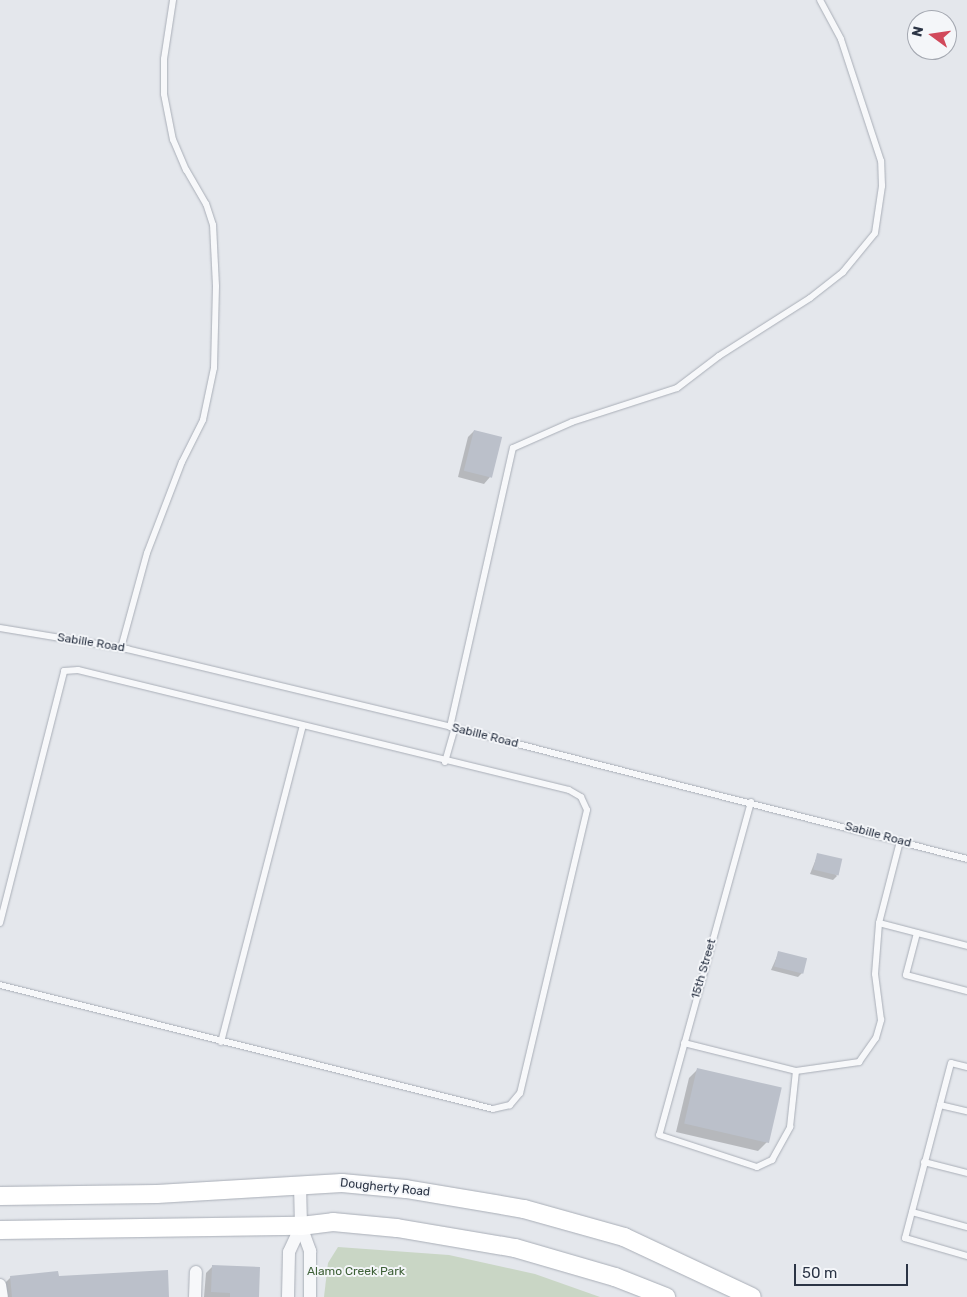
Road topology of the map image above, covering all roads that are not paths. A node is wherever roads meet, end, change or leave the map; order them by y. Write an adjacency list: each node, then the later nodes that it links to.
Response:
1 (173, 0): 4 (lane)
2 (820, 0): 6 (lane)
3 (0, 628): 4 (lane, Sabille Road)
4 (121, 648): 6 (lane, Sabille Road)
5 (303, 726): 7 (lane); 11 (lane); 17 (lane)
6 (452, 728): 7 (lane); 8 (lane, Sabille Road)
7 (445, 762): 17 (lane)
8 (751, 802): 9 (lane, Sabille Road); 18 (lane, 15th Street)
9 (900, 841): 10 (lane, Sabille Road); 12 (lane)
10 (967, 859)
11 (0, 923)
12 (879, 923): 13 (lane); 20 (lane)
13 (918, 933): 14 (lane); 16 (lane)
14 (967, 946)
15 (0, 985): 17 (lane)
16 (967, 991)
17 (221, 1042)
18 (684, 1043): 20 (lane); 20 (lane, 15th Street)
19 (967, 1067): 21 (lane)
20 (796, 1072)
21 (940, 1104): 22 (lane); 23 (lane)
22 (967, 1111)
23 (924, 1162): 24 (lane); 27 (lane)
24 (967, 1173)
25 (300, 1185): 26 (main road, Dougherty Road); 28 (street); 39 (main road, Dougherty Road)
26 (0, 1196)
27 (912, 1212): 29 (lane); 31 (lane)
28 (301, 1226): 30 (main road); 36 (street); 37 (street); 38 (main road)
29 (967, 1226)
30 (0, 1230)
31 (967, 1256)
32 (196, 1272): 35 (street)
33 (0, 1285): 34 (street)
34 (2, 1297)
35 (195, 1297)
36 (288, 1297)
37 (310, 1297)
38 (666, 1297)
39 (752, 1297)

